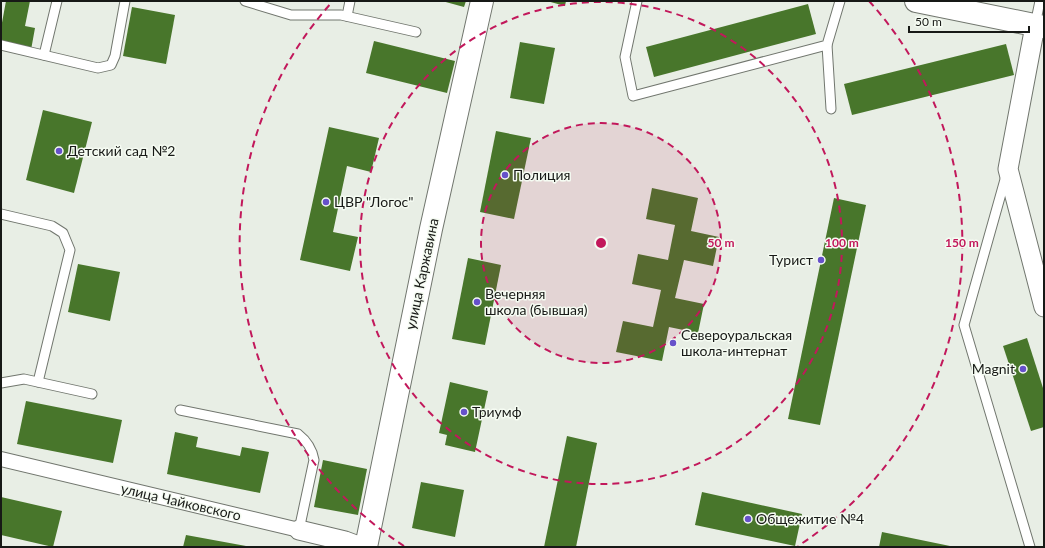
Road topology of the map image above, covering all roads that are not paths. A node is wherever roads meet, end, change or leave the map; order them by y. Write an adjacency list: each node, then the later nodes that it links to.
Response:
1 (57, 1): 15 (lane)
2 (125, 1): 15 (lane)
3 (245, 1): 10 (lane)
4 (350, 1): 10 (lane)
5 (482, 1): 27 (street, улица Каржавина)
6 (637, 1): 14 (lane)
7 (840, 1): 14 (lane)
8 (916, 1): 11 (street)
9 (1040, 1): 11 (lane)
10 (347, 16): 12 (lane)
11 (1040, 26): 17 (street)
12 (416, 32)
13 (1, 45): 15 (lane)
14 (827, 45): 16 (lane)
15 (44, 55)
16 (831, 109)
17 (1008, 169): 19 (street); 28 (lane)
18 (1, 214): 20 (lane)
19 (1044, 307)
20 (38, 382): 21 (lane); 22 (lane)
21 (1, 383)
22 (92, 394)
23 (180, 410): 25 (lane)
24 (1, 459): 25 (street, улица Чайковского)
25 (299, 530): 26 (street, улица Чайковского)
26 (361, 547)
27 (366, 547)
28 (1030, 547)

